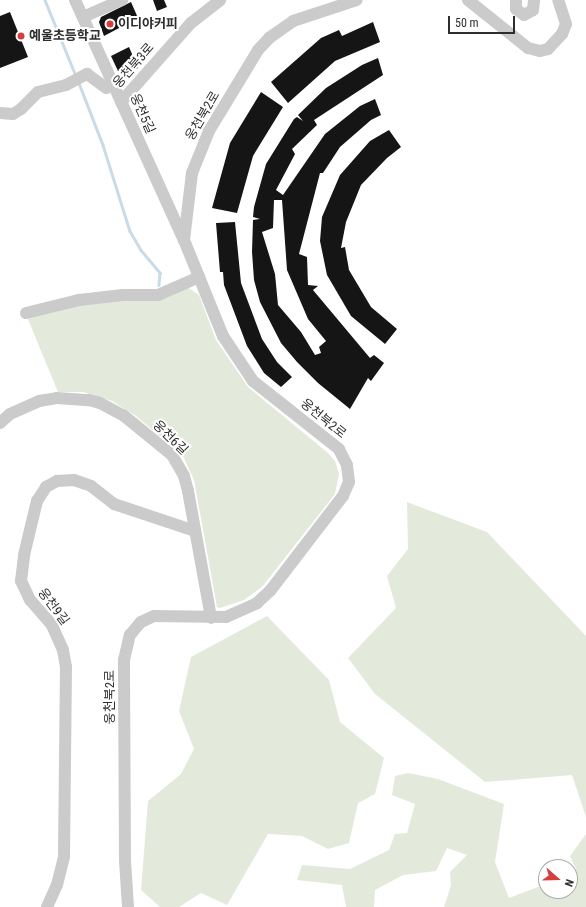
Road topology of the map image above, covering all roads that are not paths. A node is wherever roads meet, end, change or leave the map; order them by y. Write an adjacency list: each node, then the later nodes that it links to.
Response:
1 (76, 0): 9 (street, 웅천5길)
2 (122, 0): 9 (street)
3 (220, 0): 11 (street, 웅천북3로)
4 (357, 0): 13 (street, 웅천북2로)
5 (468, 0): 8 (street)
6 (516, 0): 7 (street)
7 (534, 0)
8 (558, 0)
9 (83, 17): 11 (street, 웅천5길)
10 (106, 88): 12 (street)
11 (122, 102): 13 (street, 웅천5길)
12 (0, 113)
13 (184, 240): 14 (street, 웅천북2로)
14 (199, 277): 15 (street); 18 (street, 웅천북2로)
15 (26, 313)
16 (0, 423): 17 (street, 웅천6길)
17 (195, 531): 18 (street, 웅천6길); 19 (street, 웅천9길)
18 (211, 618): 20 (street, 웅천북2로)
19 (47, 907)
20 (128, 907)

